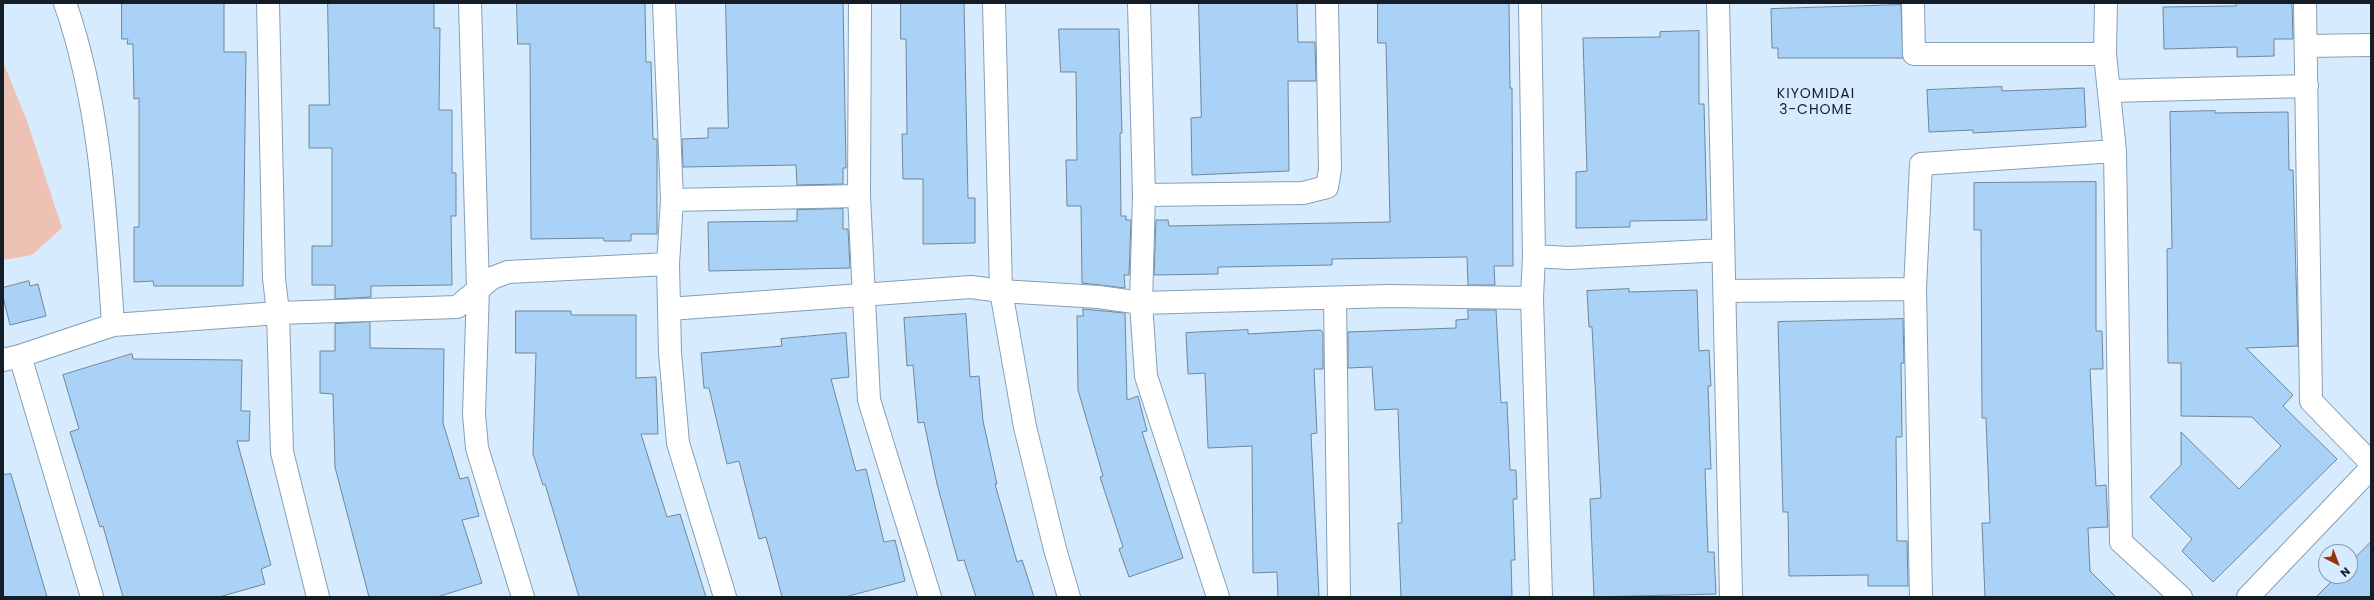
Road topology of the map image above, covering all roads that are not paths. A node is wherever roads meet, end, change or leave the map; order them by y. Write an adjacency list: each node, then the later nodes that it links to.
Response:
1 (65, 3): 36 (street)
2 (268, 3): 35 (street)
3 (470, 3): 26 (street)
4 (664, 3): 22 (street)
5 (860, 3): 21 (street)
6 (994, 3): 28 (street)
7 (1139, 3): 20 (street)
8 (1327, 3): 20 (street)
9 (1530, 3): 24 (street)
10 (1718, 3): 23 (street)
11 (1913, 3): 16 (street)
12 (2106, 3): 16 (street)
13 (2305, 3): 15 (street)
14 (2371, 45): 15 (street)
15 (2306, 46): 17 (street)
16 (2106, 54): 18 (street)
17 (2307, 86): 18 (street); 38 (street)
18 (2110, 91): 19 (street)
19 (2114, 151): 27 (street); 51 (street)
20 (1144, 195): 33 (street)
21 (859, 196): 22 (street); 30 (street)
22 (672, 200): 25 (street)
23 (1724, 250): 24 (street); 29 (street)
24 (1534, 256): 32 (street)
25 (668, 264): 26 (street); 34 (street)
26 (478, 289): 35 (street); 42 (street)
27 (1915, 289): 29 (street); 50 (street)
28 (1001, 291): 30 (street); 33 (street); 45 (street)
29 (1726, 291): 49 (street)
30 (865, 296): 34 (street); 44 (street)
31 (1335, 298): 32 (street); 33 (street); 47 (street)
32 (1532, 298): 48 (street)
33 (1141, 303): 46 (street)
34 (669, 309): 43 (street)
35 (278, 314): 36 (street); 41 (street)
36 (113, 325): 37 (street)
37 (12, 358): 40 (street)
38 (2371, 463)
39 (2371, 468): 52 (street)
40 (92, 597)
41 (318, 597)
42 (523, 597)
43 (725, 597)
44 (930, 597)
45 (1069, 597)
46 (1218, 597)
47 (1339, 597)
48 (1541, 597)
49 (1731, 597)
50 (1921, 597)
51 (2181, 597)
52 (2248, 597)

